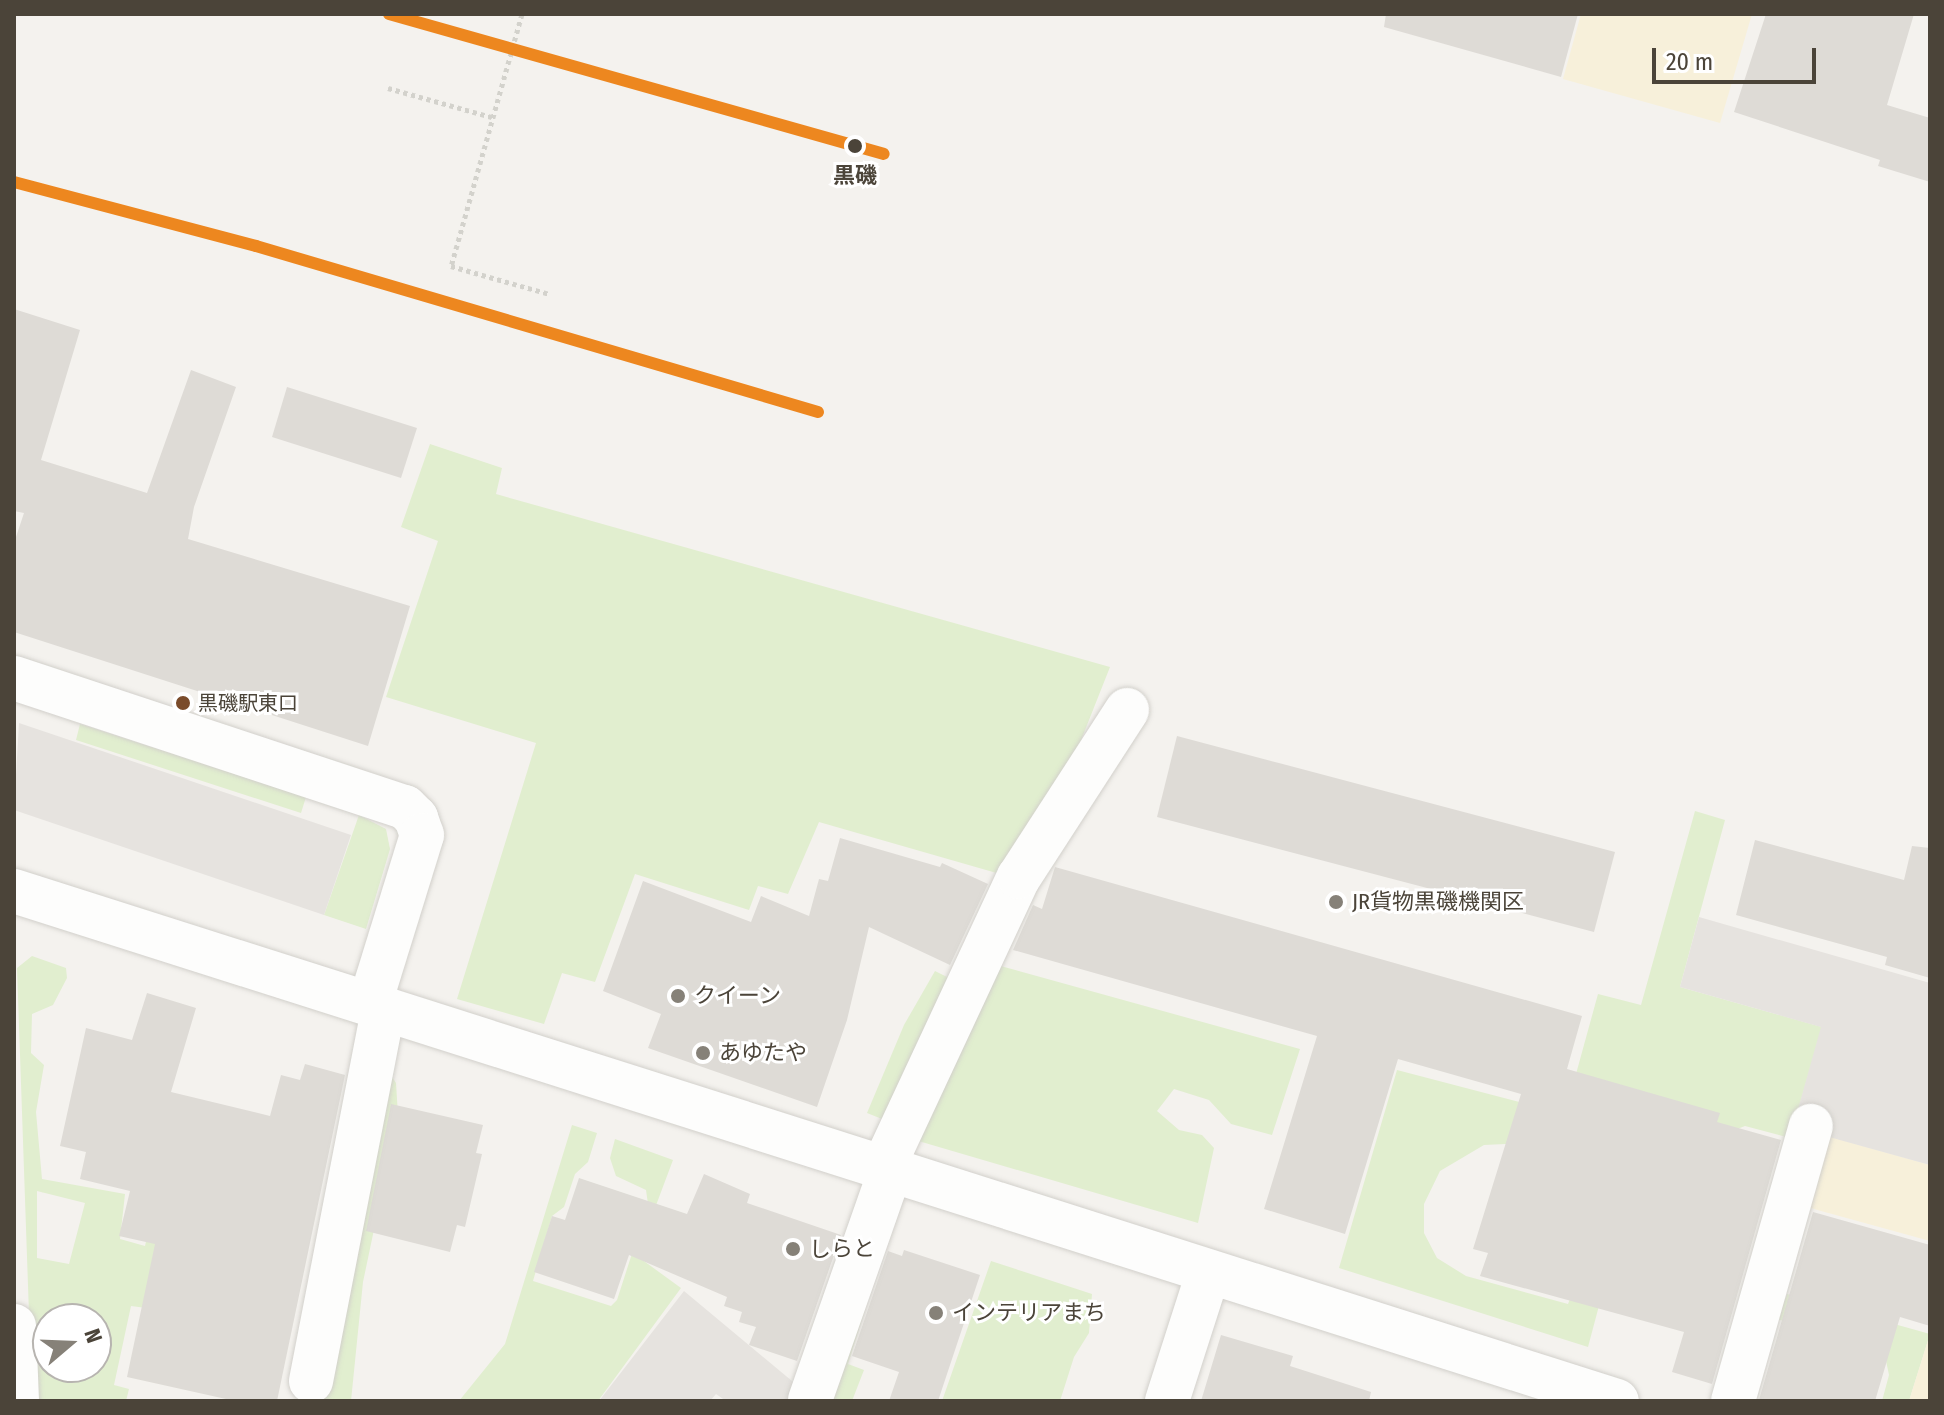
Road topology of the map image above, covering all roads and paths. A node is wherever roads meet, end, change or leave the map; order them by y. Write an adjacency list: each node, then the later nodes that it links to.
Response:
1 (522, 14): 3 (path)
2 (388, 88): 3 (path)
3 (492, 117): 4 (path)
4 (549, 294)
5 (14, 678): 8 (street)
6 (1127, 710): 10 (street)
7 (14, 891): 8 (street)
8 (377, 1005): 10 (street); 13 (street)
9 (1811, 1126): 19 (street)
10 (886, 1170): 11 (street); 15 (street)
11 (1208, 1273): 14 (street); 17 (street)
12 (14, 1326): 16 (street)
13 (311, 1381)
14 (1559, 1393): 18 (street)
15 (810, 1400)
16 (17, 1401)
17 (1167, 1401)
18 (1617, 1401)
19 (1733, 1401)

